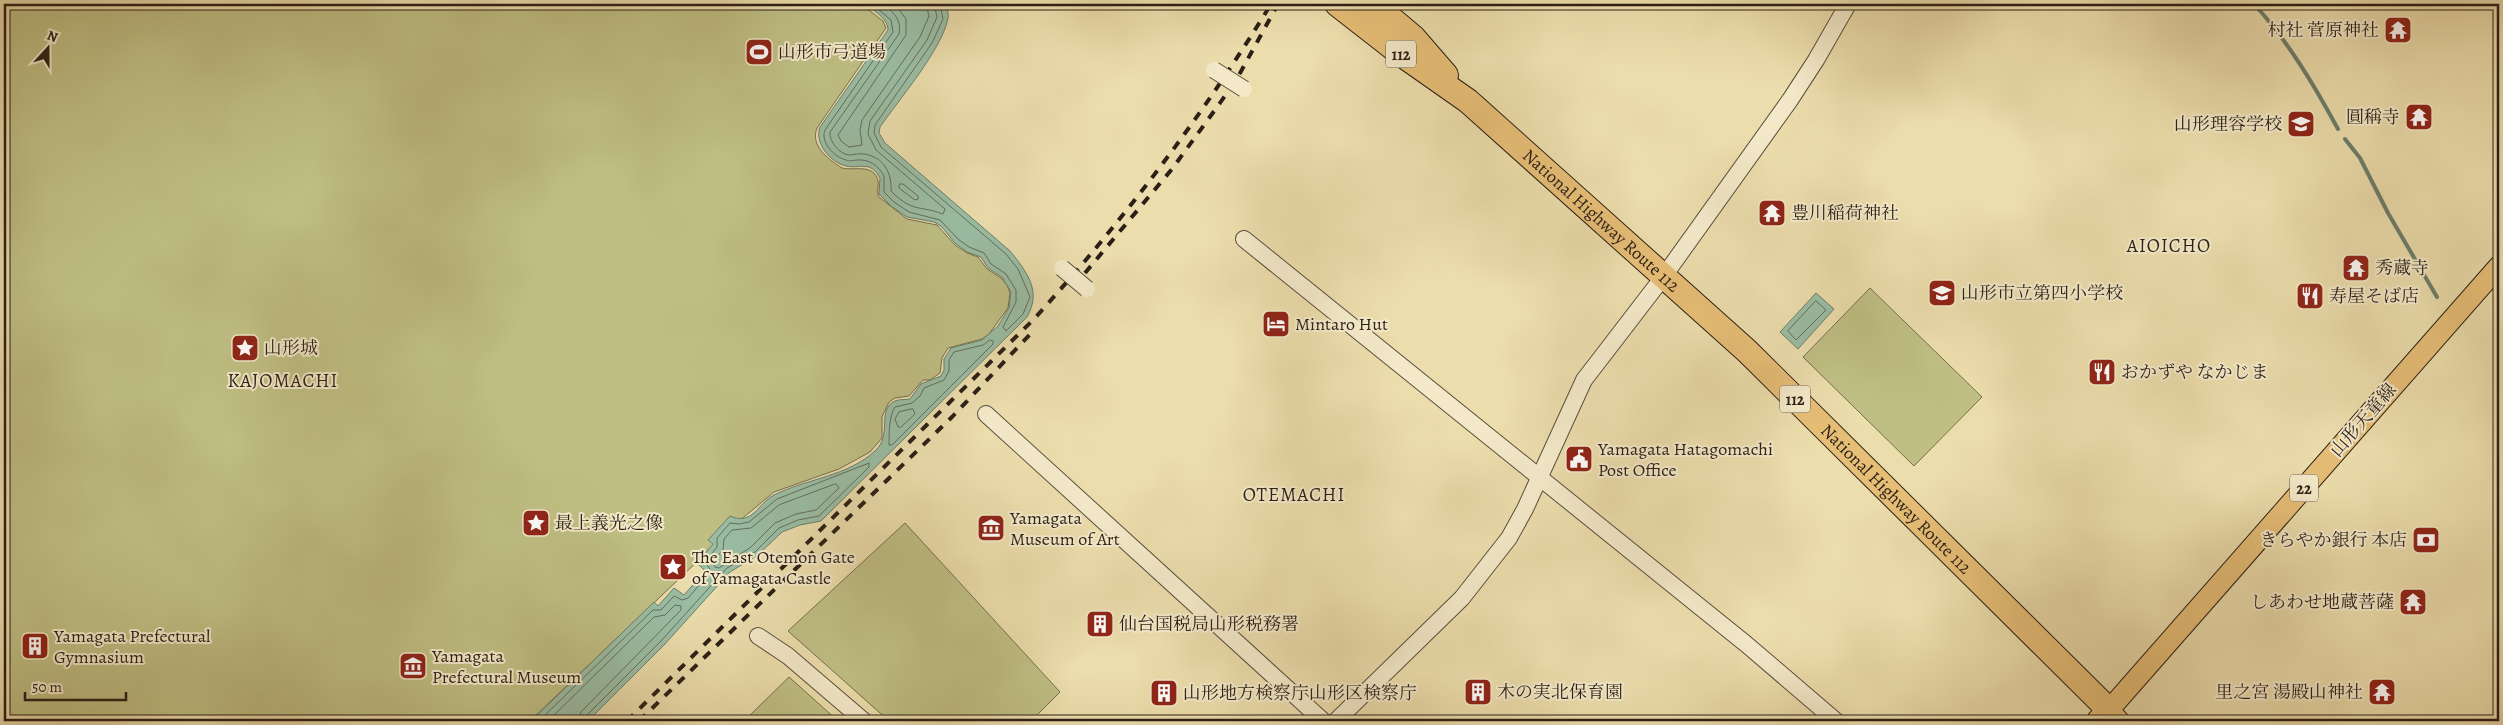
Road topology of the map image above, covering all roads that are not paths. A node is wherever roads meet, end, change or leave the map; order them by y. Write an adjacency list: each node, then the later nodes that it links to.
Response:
1 (1337, 4): 6 (highway, National Highway Route 112 / 112)
2 (1374, 4): 6 (highway, National Highway Route 112 / 112)
3 (1848, 4): 10 (street)
4 (1214, 70): 5 (street, bridge)
5 (1244, 89)
6 (1468, 101): 10 (highway, National Highway Route 112 / 112)
7 (1244, 239): 13 (street)
8 (2499, 266): 15 (main road, 山形天童線 / 22)
9 (1062, 268): 11 (street, bridge)
10 (1664, 276): 13 (street); 15 (highway, National Highway Route 112 / 112)
11 (1086, 289)
12 (986, 414): 18 (street)
13 (1539, 476): 16 (street); 19 (street)
14 (758, 636): 17 (street)
15 (2109, 718)
16 (1344, 719)
17 (864, 721)
18 (1323, 721)
19 (1836, 721)

